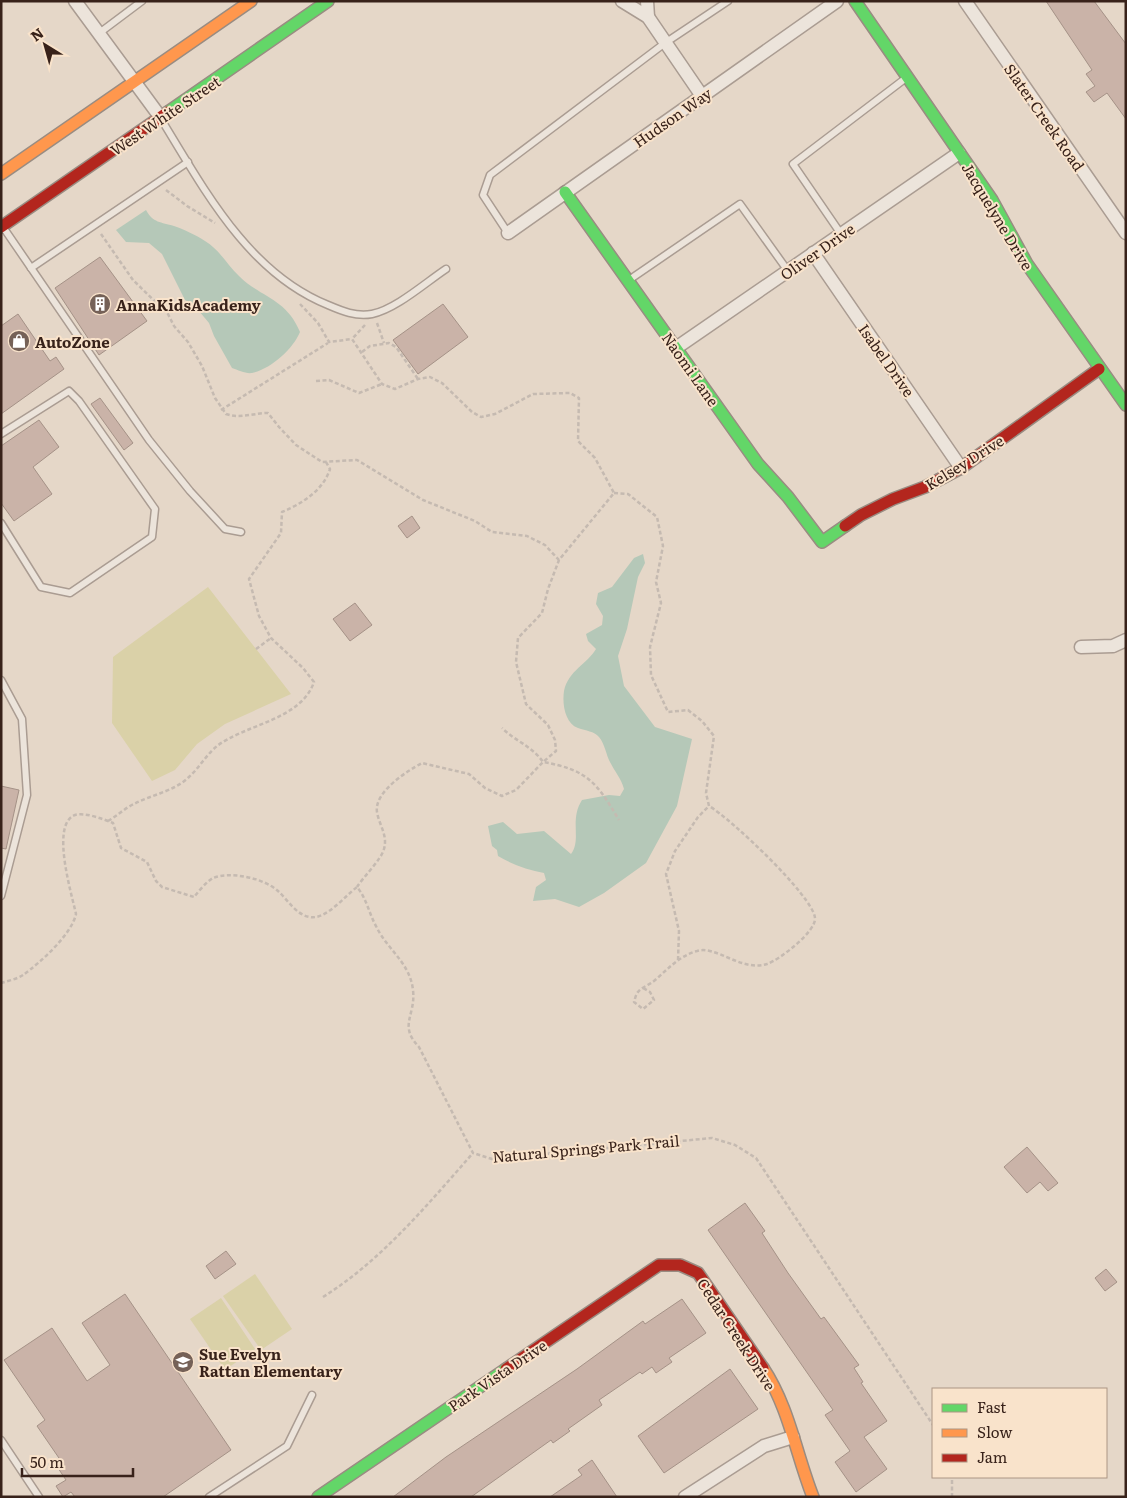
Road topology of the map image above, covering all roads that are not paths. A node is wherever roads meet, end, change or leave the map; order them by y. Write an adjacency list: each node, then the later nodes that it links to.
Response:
1 (74, 1): 12 (street)
2 (251, 1): 15 (street)
3 (328, 1): 17 (street, West White Street)
4 (622, 1): 11 (street)
5 (647, 1): 11 (street)
6 (728, 1): 13 (lane)
7 (837, 1): 16 (street, Hudson Way)
8 (855, 1): 14 (street, Jacquelyne Drive)
9 (965, 1): 24 (street, Slater Creek Road)
10 (140, 2): 12 (lane)
11 (648, 17): 13 (street)
12 (98, 34): 15 (street)
13 (665, 42): 16 (street); 23 (lane)
14 (907, 77): 18 (street, Jacquelyne Drive); 25 (lane)
15 (134, 84): 17 (street); 20 (street)
16 (702, 96): 21 (street, Hudson Way)
17 (161, 118): 19 (lane); 22 (street, West White Street)
18 (959, 153): 25 (street, Oliver Drive); 32 (street, Jacquelyne Drive)
19 (188, 162): 27 (lane); 28 (lane)
20 (1, 174)
21 (565, 192): 23 (street, Hudson Way); 30 (street, Naomi Lane)
22 (2, 227): 27 (lane)
23 (508, 233)
24 (1126, 233)
25 (841, 234): 26 (street, Oliver Drive)
26 (813, 253): 29 (street, Oliver Drive); 35 (street, Isabel Drive)
27 (31, 268): 37 (lane)
28 (446, 269)
29 (788, 271): 30 (lane); 31 (street, Oliver Drive)
30 (628, 281): 31 (street, Naomi Lane)
31 (676, 348): 38 (street, Naomi Lane)
32 (1099, 370): 33 (street, Jacquelyne Drive); 35 (street, Kelsey Drive)
33 (1126, 405)
34 (1, 434): 36 (lane)
35 (961, 468): 38 (street, Kelsey Drive)
36 (1, 523)
37 (241, 532)
38 (822, 542)
39 (1126, 640): 40 (street)
40 (1082, 647)
41 (1, 680): 42 (lane)
42 (1, 896)
43 (680, 1265): 45 (street, Cedar Creek Drive); 49 (street, Park Vista Drive)
44 (312, 1395): 48 (lane)
45 (793, 1437): 50 (street); 51 (street, Cedar Creek Drive)
46 (1, 1440): 47 (lane)
47 (39, 1497)
48 (209, 1497)
49 (318, 1497)
50 (685, 1497)
51 (813, 1497)

